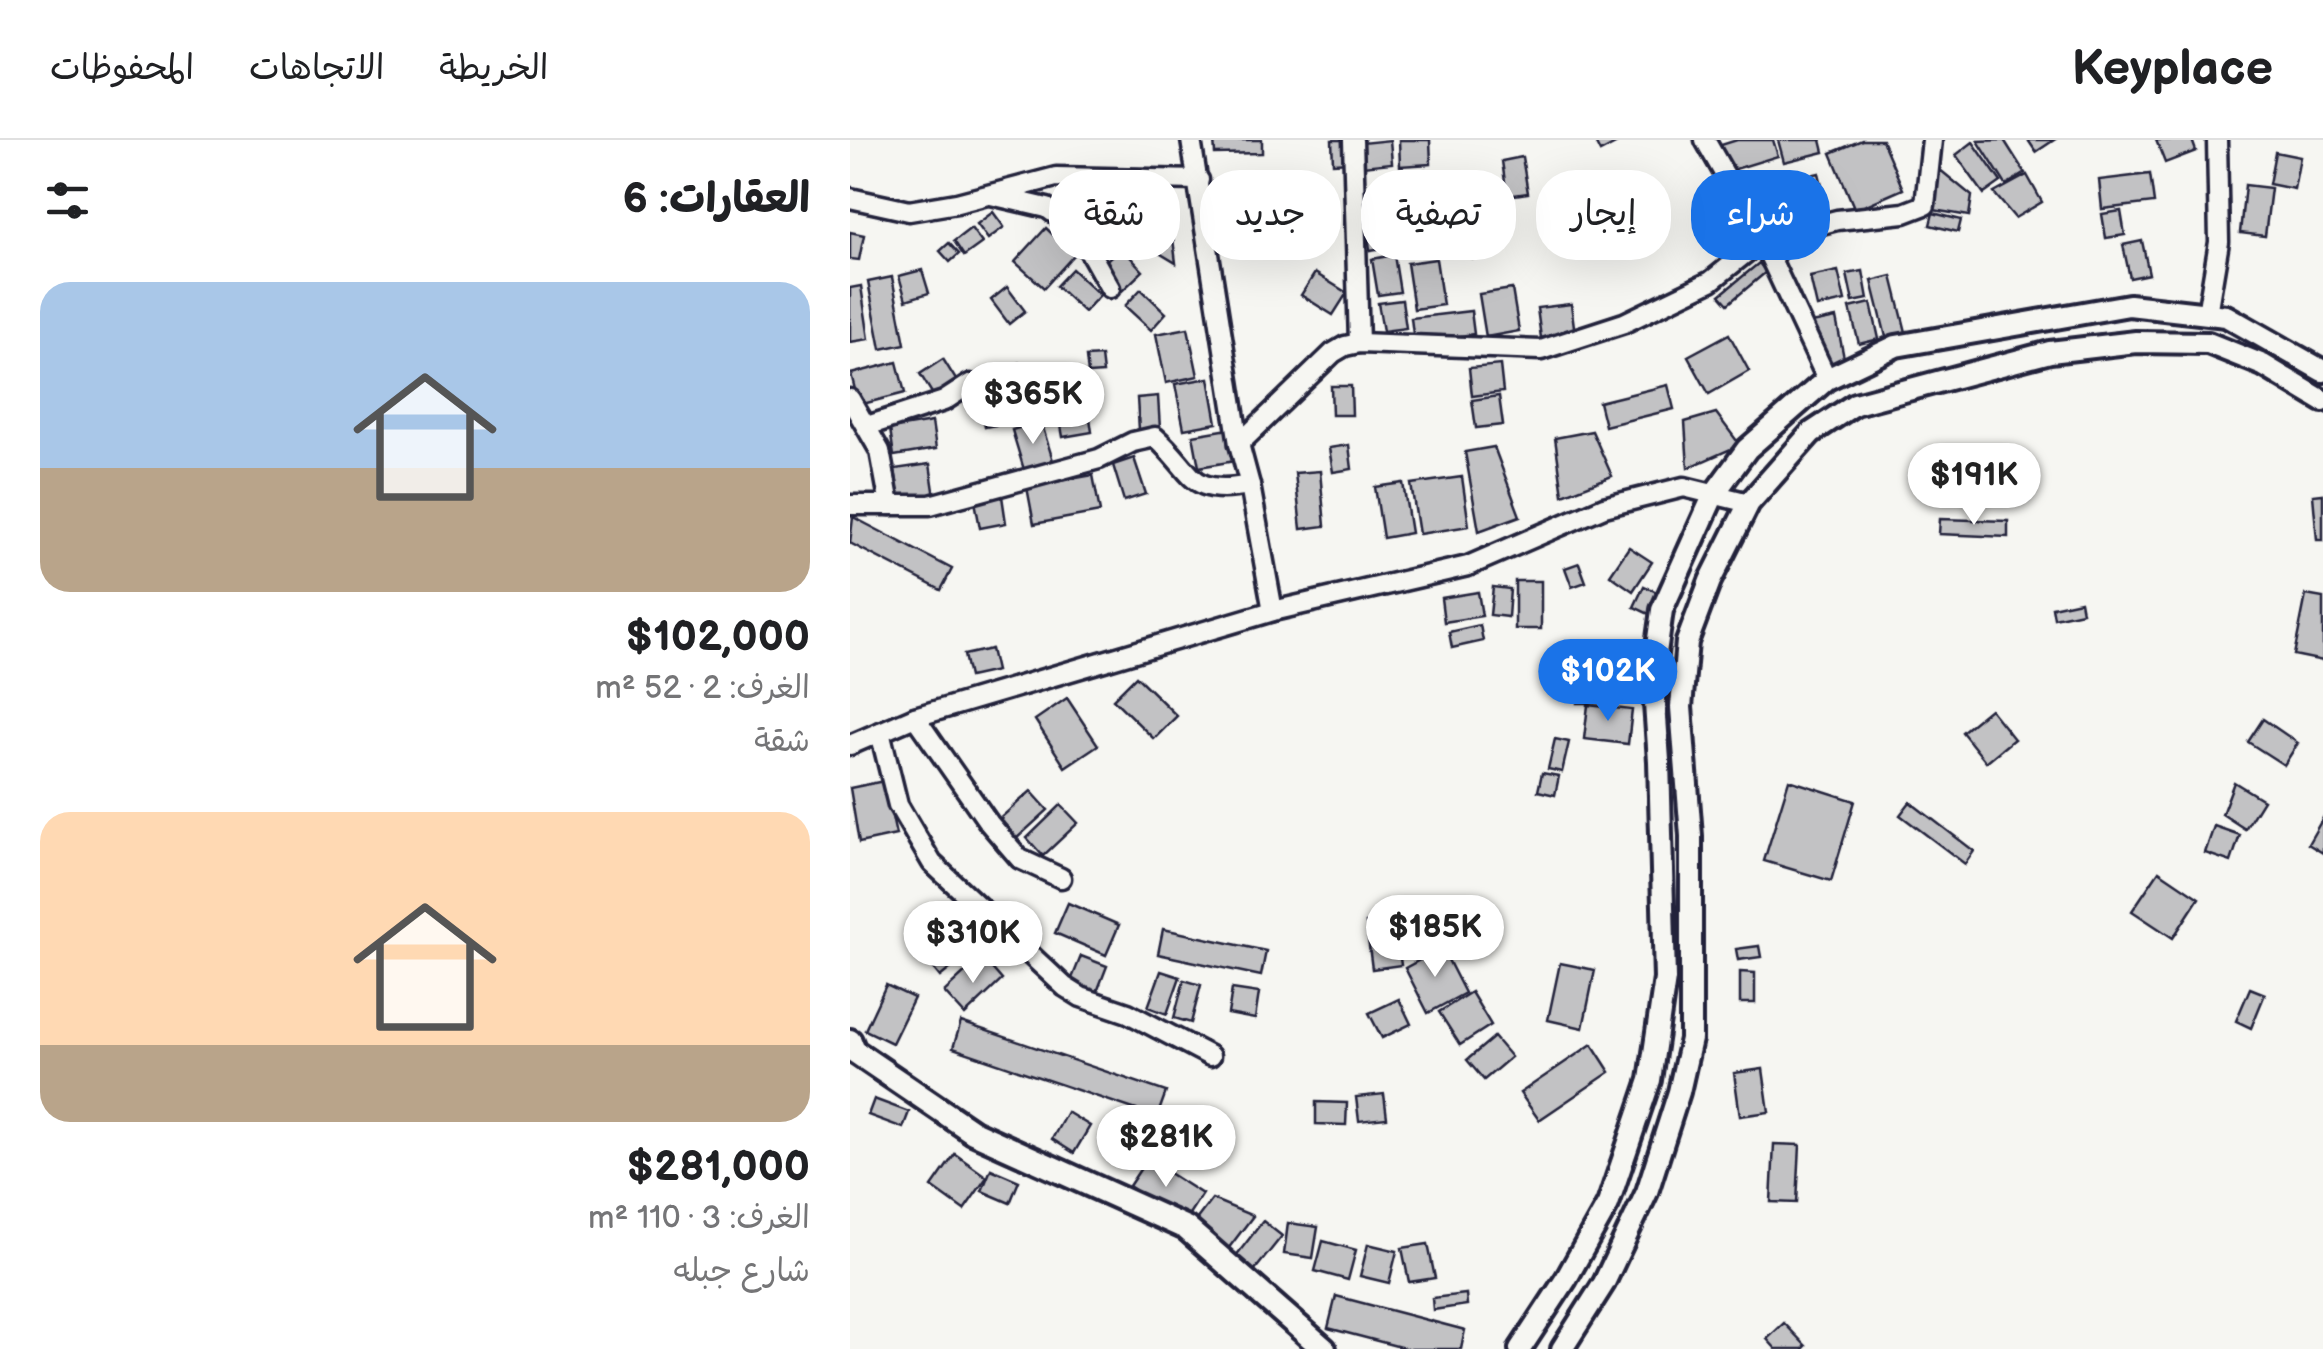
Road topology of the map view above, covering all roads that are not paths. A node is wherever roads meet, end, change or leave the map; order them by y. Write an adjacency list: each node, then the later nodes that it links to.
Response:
1 (1191, 140): 7 (street)
2 (1353, 140): 16 (street)
3 (1706, 140): 6 (street)
4 (1932, 140): 10 (street)
5 (2218, 140): 15 (street)
6 (1723, 170)
7 (1200, 180): 8 (street)
8 (985, 194): 9 (street); 14 (street)
9 (850, 198)
10 (1830, 222)
11 (1212, 260): 23 (street)
12 (1737, 260): 16 (street)
13 (1771, 260): 18 (street)
14 (1110, 288)
15 (2207, 314): 17 (street); 18 (street)
16 (1359, 343): 23 (street)
17 (2323, 371)
18 (1827, 379): 25 (street)
19 (970, 384): 22 (street)
20 (850, 399): 22 (street)
21 (2323, 401): 26 (street)
22 (867, 426): 28 (street)
23 (1239, 444): 24 (street)
24 (1250, 485): 28 (street); 29 (street)
25 (1714, 494): 26 (street); 29 (street); 37 (street)
26 (1749, 503): 38 (street)
27 (850, 505): 28 (street)
28 (890, 505)
29 (1273, 611): 30 (street)
30 (915, 718): 31 (street); 33 (street)
31 (880, 732): 32 (street); 35 (street)
32 (850, 745)
33 (1061, 878)
34 (850, 1041): 36 (main road)
35 (1210, 1056)
36 (1324, 1349)
37 (1520, 1349)
38 (1562, 1349)

